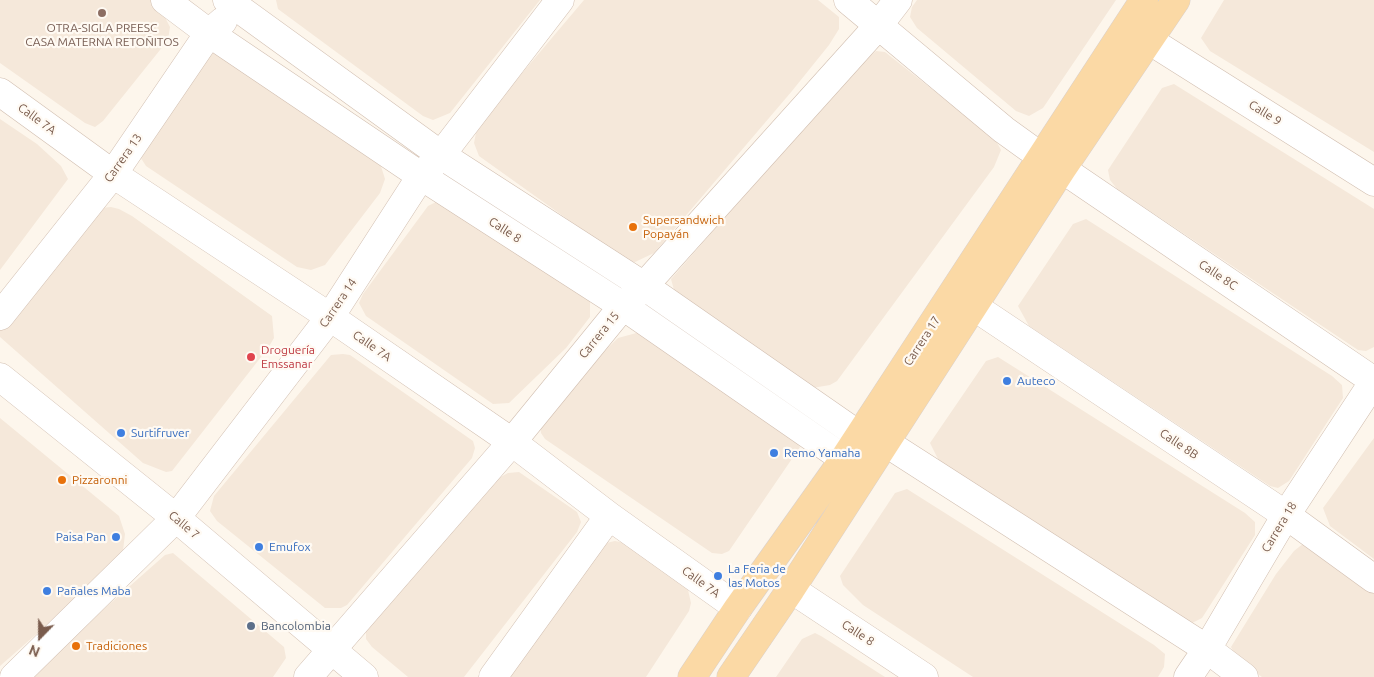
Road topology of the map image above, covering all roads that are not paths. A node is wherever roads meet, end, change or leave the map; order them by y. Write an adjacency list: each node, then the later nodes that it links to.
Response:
1 (165, 0): 11 (street, Calle 8)
2 (560, 0): 15 (street, Carrera 14)
3 (848, 0): 10 (street)
4 (898, 0): 10 (street, Carrera 15)
5 (1127, 0): 14 (main road, Carrera 17)
6 (1144, 0): 27 (main road, Carrera 17)
7 (1176, 0): 16 (main road, Carrera 17)
8 (1186, 0): 12 (main road)
9 (236, 3): 11 (street, Carrera 13); 15 (street)
10 (878, 26): 14 (street); 20 (street, Carrera 15)
11 (209, 33): 17 (street, Carrera 13); 18 (street, Calle 8)
12 (1155, 44): 16 (main road); 19 (street, Calle 9)
13 (0, 92): 17 (street, Calle 7A)
14 (1029, 148): 27 (main road, Carrera 17)
15 (441, 155): 18 (street, Carrera 14); 20 (street)
16 (1067, 172): 22 (main road); 26 (street, Calle 8C); 35 (main road, Carrera 17)
17 (113, 174): 23 (street, Carrera 13); 24 (street, Calle 7A)
18 (421, 176): 21 (street, Calle 8); 24 (street, Carrera 14)
19 (1374, 182)
20 (644, 286): 21 (street, Carrera 15); 27 (street)
21 (623, 306): 28 (street, Carrera 15); 30 (street, Calle 8)
22 (982, 312): 29 (main road); 31 (street, Calle 8B)
23 (0, 316)
24 (330, 317): 28 (street, Calle 7A); 33 (street, Carrera 14)
25 (0, 377): 33 (street, Calle 7)
26 (1374, 381): 31 (street, Carrera 18)
27 (852, 431): 30 (main road, Carrera 17)
28 (512, 442): 32 (street, Calle 7A); 37 (street, Carrera 15)
29 (894, 448): 35 (main road); 38 (street)
30 (837, 454): 36 (main road, Carrera 17)
31 (1286, 514): 34 (street, Calle 8B); 38 (street, Carrera 18)
32 (609, 516): 36 (street, Calle 7A); 42 (street)
33 (176, 518): 37 (street, Calle 7); 39 (street, Carrera 14)
34 (1374, 579)
35 (795, 592): 45 (main road, Carrera 17); 46 (main road); 47 (street, Calle 8)
36 (732, 605): 43 (main road, Carrera 17); 44 (main road, Carrera 17)
37 (333, 649): 40 (street, Carrera 15); 41 (street, Calle 7)
38 (1207, 649): 48 (street, Carrera 18); 49 (street)
39 (14, 677)
40 (308, 677)
41 (364, 677)
42 (493, 677)
43 (676, 677)
44 (692, 677)
45 (731, 677)
46 (746, 677)
47 (924, 677)
48 (1188, 677)
49 (1244, 677)

